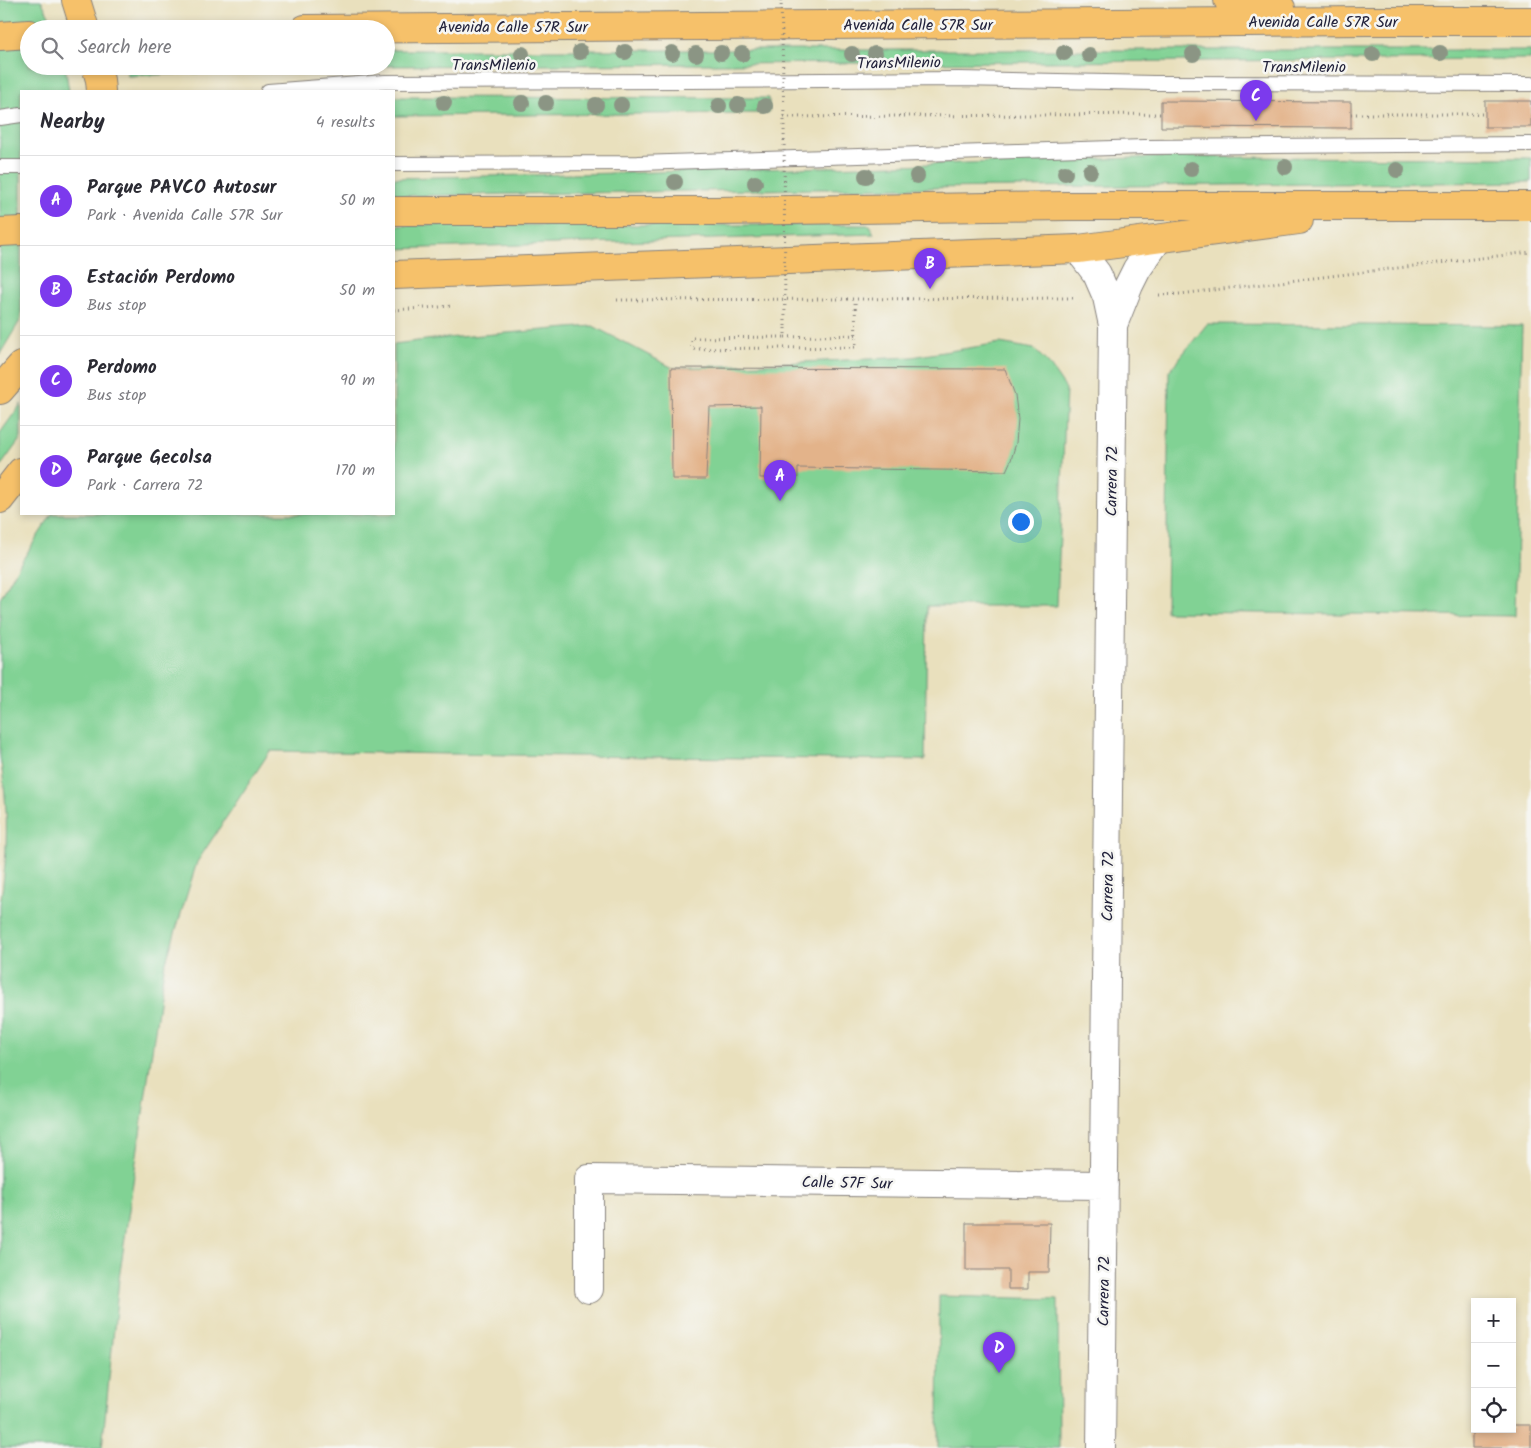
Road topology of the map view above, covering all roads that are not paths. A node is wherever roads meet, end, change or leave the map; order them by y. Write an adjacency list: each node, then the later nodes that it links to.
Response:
1 (76, 0): 3 (main road)
2 (1228, 0): 4 (main road)
3 (82, 20)
4 (1369, 21): 5 (main road, Avenida Calle 57R Sur); 6 (main road, Avenida Calle 57R Sur)
5 (1531, 21)
6 (395, 27)
7 (20, 35): 8 (main road)
8 (0, 36)
9 (99, 75): 11 (main road)
10 (1531, 84): 12 (lane, TransMilenio)
11 (101, 90)
12 (281, 90)
13 (20, 116): 14 (lane)
14 (0, 118)
15 (1531, 144): 16 (lane)
16 (395, 164)
17 (0, 167): 18 (lane)
18 (20, 167)
19 (1414, 206): 20 (main road); 21 (main road); 24 (main road)
20 (1531, 206)
21 (396, 211)
22 (20, 231): 23 (main road)
23 (0, 232)
24 (1158, 239): 25 (main road); 27 (street, Carrera 72)
25 (1078, 249): 26 (main road); 27 (street, Carrera 72)
26 (395, 275)
27 (1113, 324): 32 (street, Carrera 72)
28 (20, 367): 29 (main road)
29 (0, 390)
30 (20, 473): 31 (main road)
31 (0, 498)
32 (1104, 1185): 33 (street, Calle 57F Sur); 34 (street, Carrera 72)
33 (590, 1289)
34 (1101, 1448)

